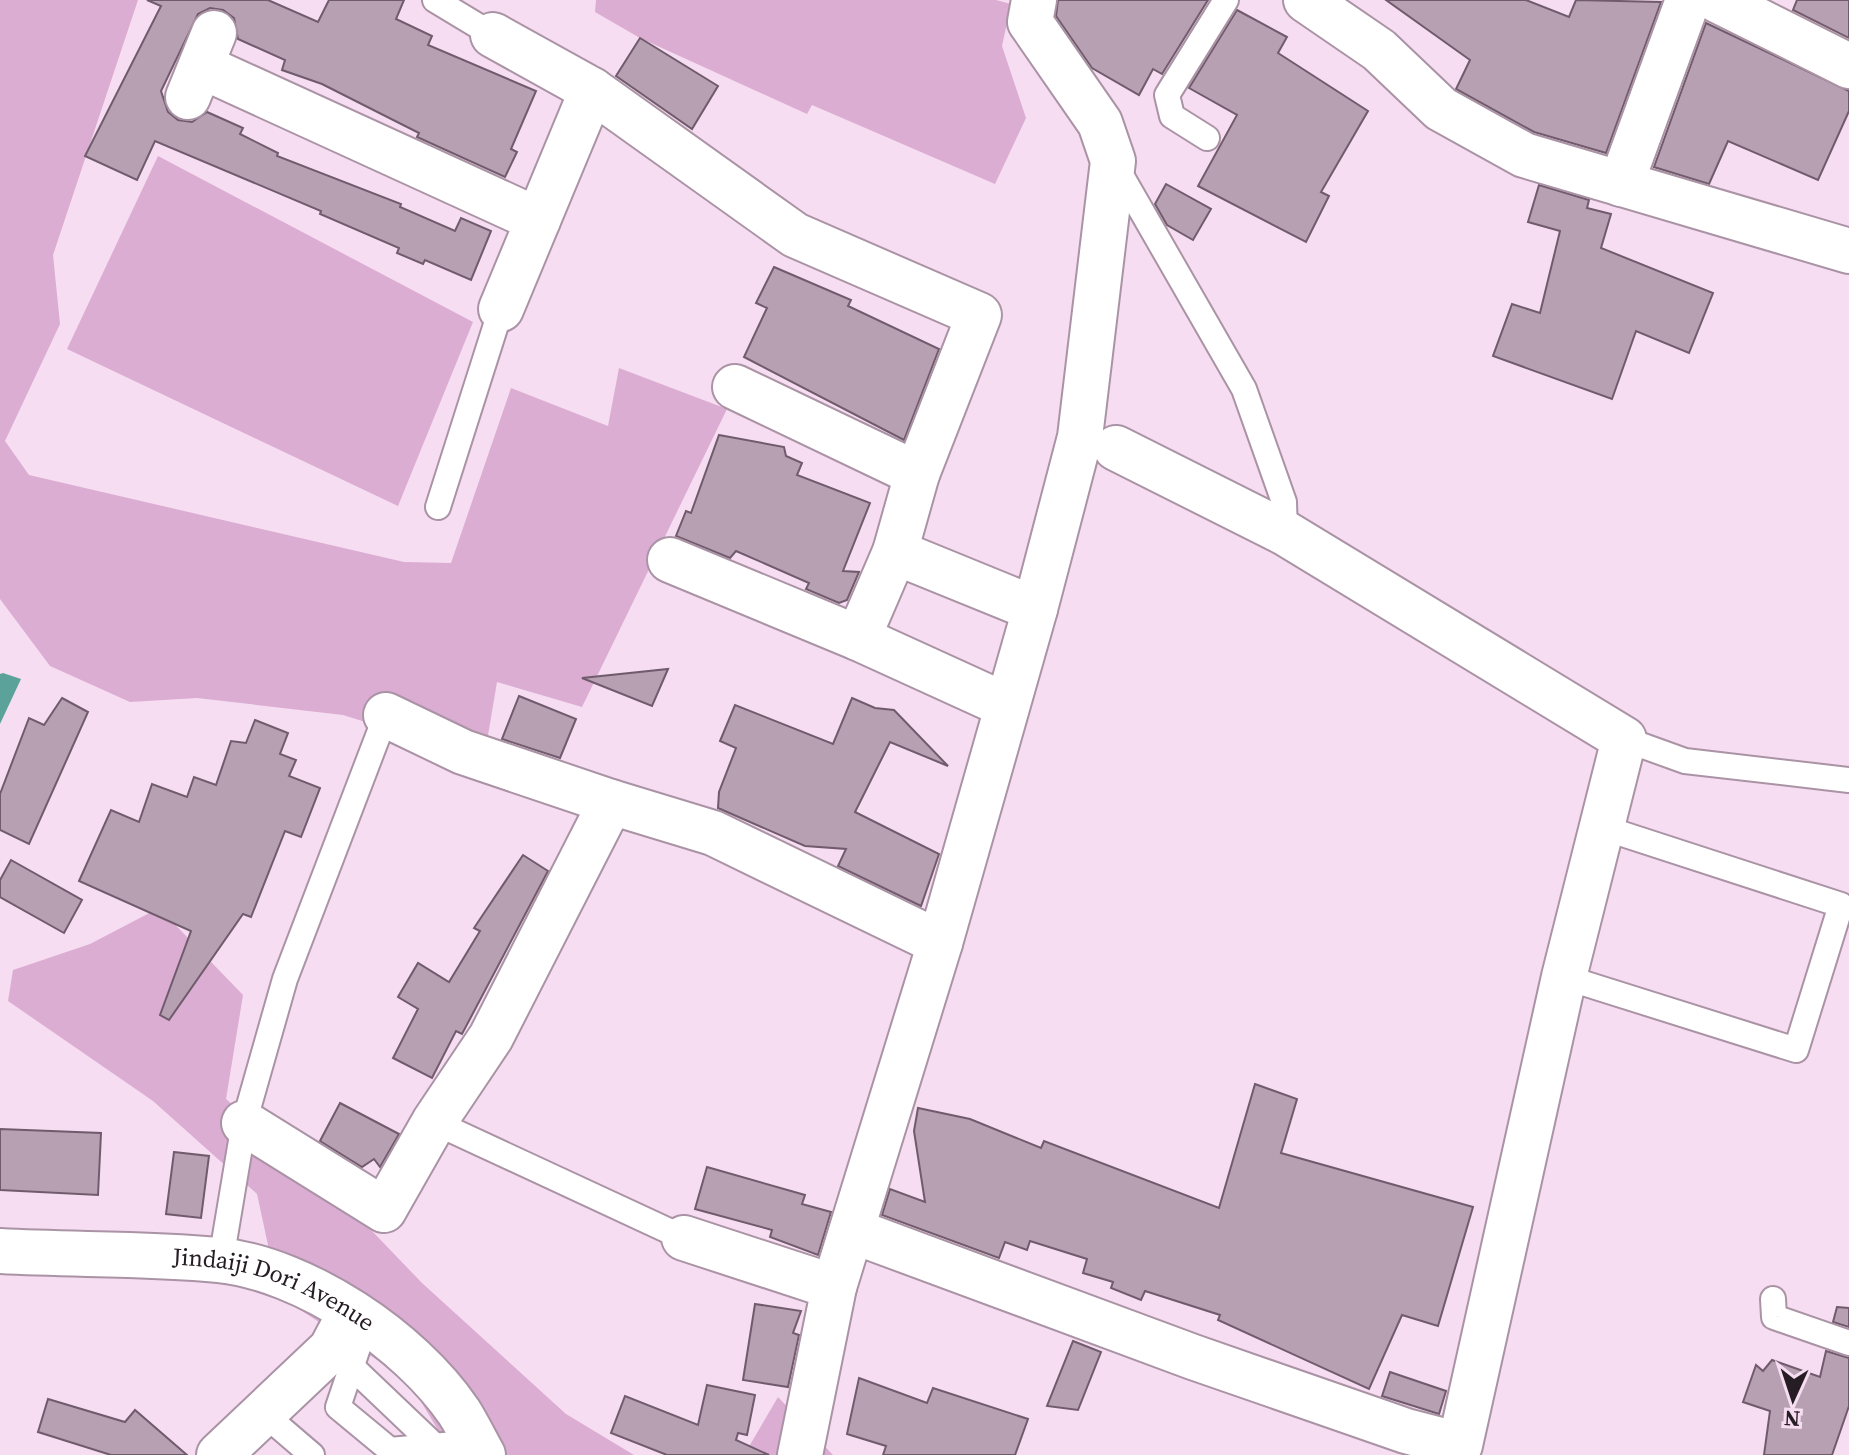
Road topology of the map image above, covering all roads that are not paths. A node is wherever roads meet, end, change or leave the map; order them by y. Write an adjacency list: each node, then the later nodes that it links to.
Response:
1 (435, 0): 7 (lane)
2 (1034, 0): 12 (street)
3 (1226, 0): 11 (lane)
4 (1306, 0): 13 (street)
5 (1688, 0): 13 (street)
6 (1717, 0): 9 (street)
7 (493, 35): 10 (street)
8 (201, 65): 14 (street)
9 (1849, 66)
10 (592, 90): 14 (street); 19 (street)
11 (1207, 138)
12 (1113, 161): 21 (lane); 24 (street)
13 (1621, 184): 15 (street)
14 (538, 220): 16 (street)
15 (1849, 251)
16 (501, 309): 20 (lane)
17 (735, 387): 19 (street)
18 (1116, 448): 21 (street)
19 (917, 474): 22 (street)
20 (438, 507)
21 (1285, 533): 28 (street)
22 (895, 552): 24 (street); 25 (street)
23 (670, 560): 25 (street)
24 (1035, 609): 26 (street)
25 (858, 638): 26 (street)
26 (1005, 705): 32 (street)
27 (386, 715): 30 (street); 35 (lane)
28 (1624, 739): 29 (lane); 31 (street)
29 (1849, 780)
30 (611, 802): 32 (street); 34 (street)
31 (1601, 827): 33 (street); 33 (lane)
32 (940, 943): 36 (street)
33 (1564, 977): 46 (street)
34 (434, 1122): 35 (street); 37 (lane)
35 (244, 1123): 39 (lane)
36 (853, 1231): 40 (street); 46 (street)
37 (684, 1238): 40 (street)
38 (0, 1251): 39 (street, Jindaiji Dori Avenue)
39 (221, 1260): 42 (street, Jindaiji Dori Avenue)
40 (834, 1287): 50 (street)
41 (1773, 1299): 43 (lane)
42 (358, 1318): 44 (lane); 45 (street); 47 (street, Jindaiji Dori Avenue)
43 (1849, 1343)
44 (352, 1367): 47 (lane); 47 (lane)
45 (263, 1413): 48 (street); 49 (lane)
46 (1403, 1443)
47 (465, 1448)
48 (219, 1455)
49 (312, 1455)
50 (800, 1455)

